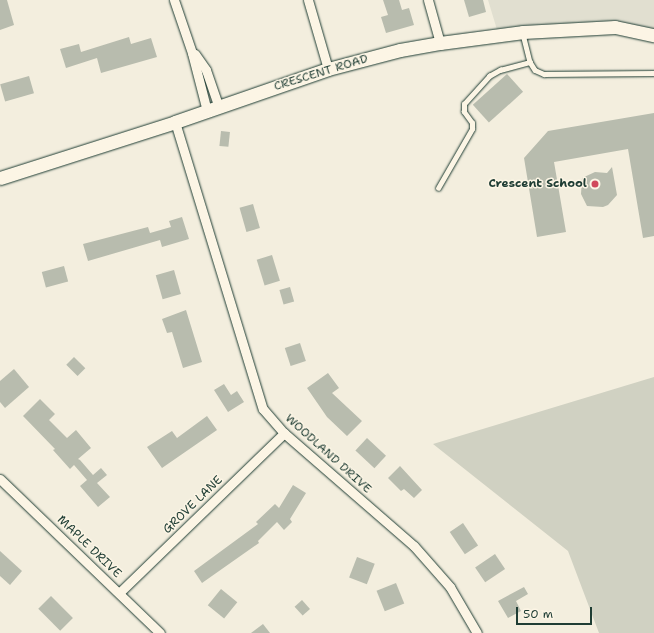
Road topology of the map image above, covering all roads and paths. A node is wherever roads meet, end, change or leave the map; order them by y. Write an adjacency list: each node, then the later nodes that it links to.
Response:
1 (174, 0): 10 (street)
2 (308, 0): 8 (street)
3 (428, 0): 6 (street)
4 (523, 32): 5 (street, CRESCENT ROAD); 6 (street, CRESCENT ROAD); 7 (lane)
5 (654, 35)
6 (440, 43): 8 (street, CRESCENT ROAD)
7 (530, 62): 9 (lane); 13 (lane)
8 (328, 69): 10 (street, CRESCENT ROAD)
9 (654, 73)
10 (213, 109): 11 (street, CRESCENT ROAD)
11 (175, 122): 12 (street, CRESCENT ROAD); 14 (street, WOODLAND DRIVE)
12 (0, 177)
13 (438, 188)
14 (284, 433): 16 (street, GROVE LANE); 18 (street, WOODLAND DRIVE)
15 (0, 479): 16 (street, MAPLE DRIVE)
16 (119, 593): 17 (street, MAPLE DRIVE)
17 (160, 633)
18 (477, 633)

